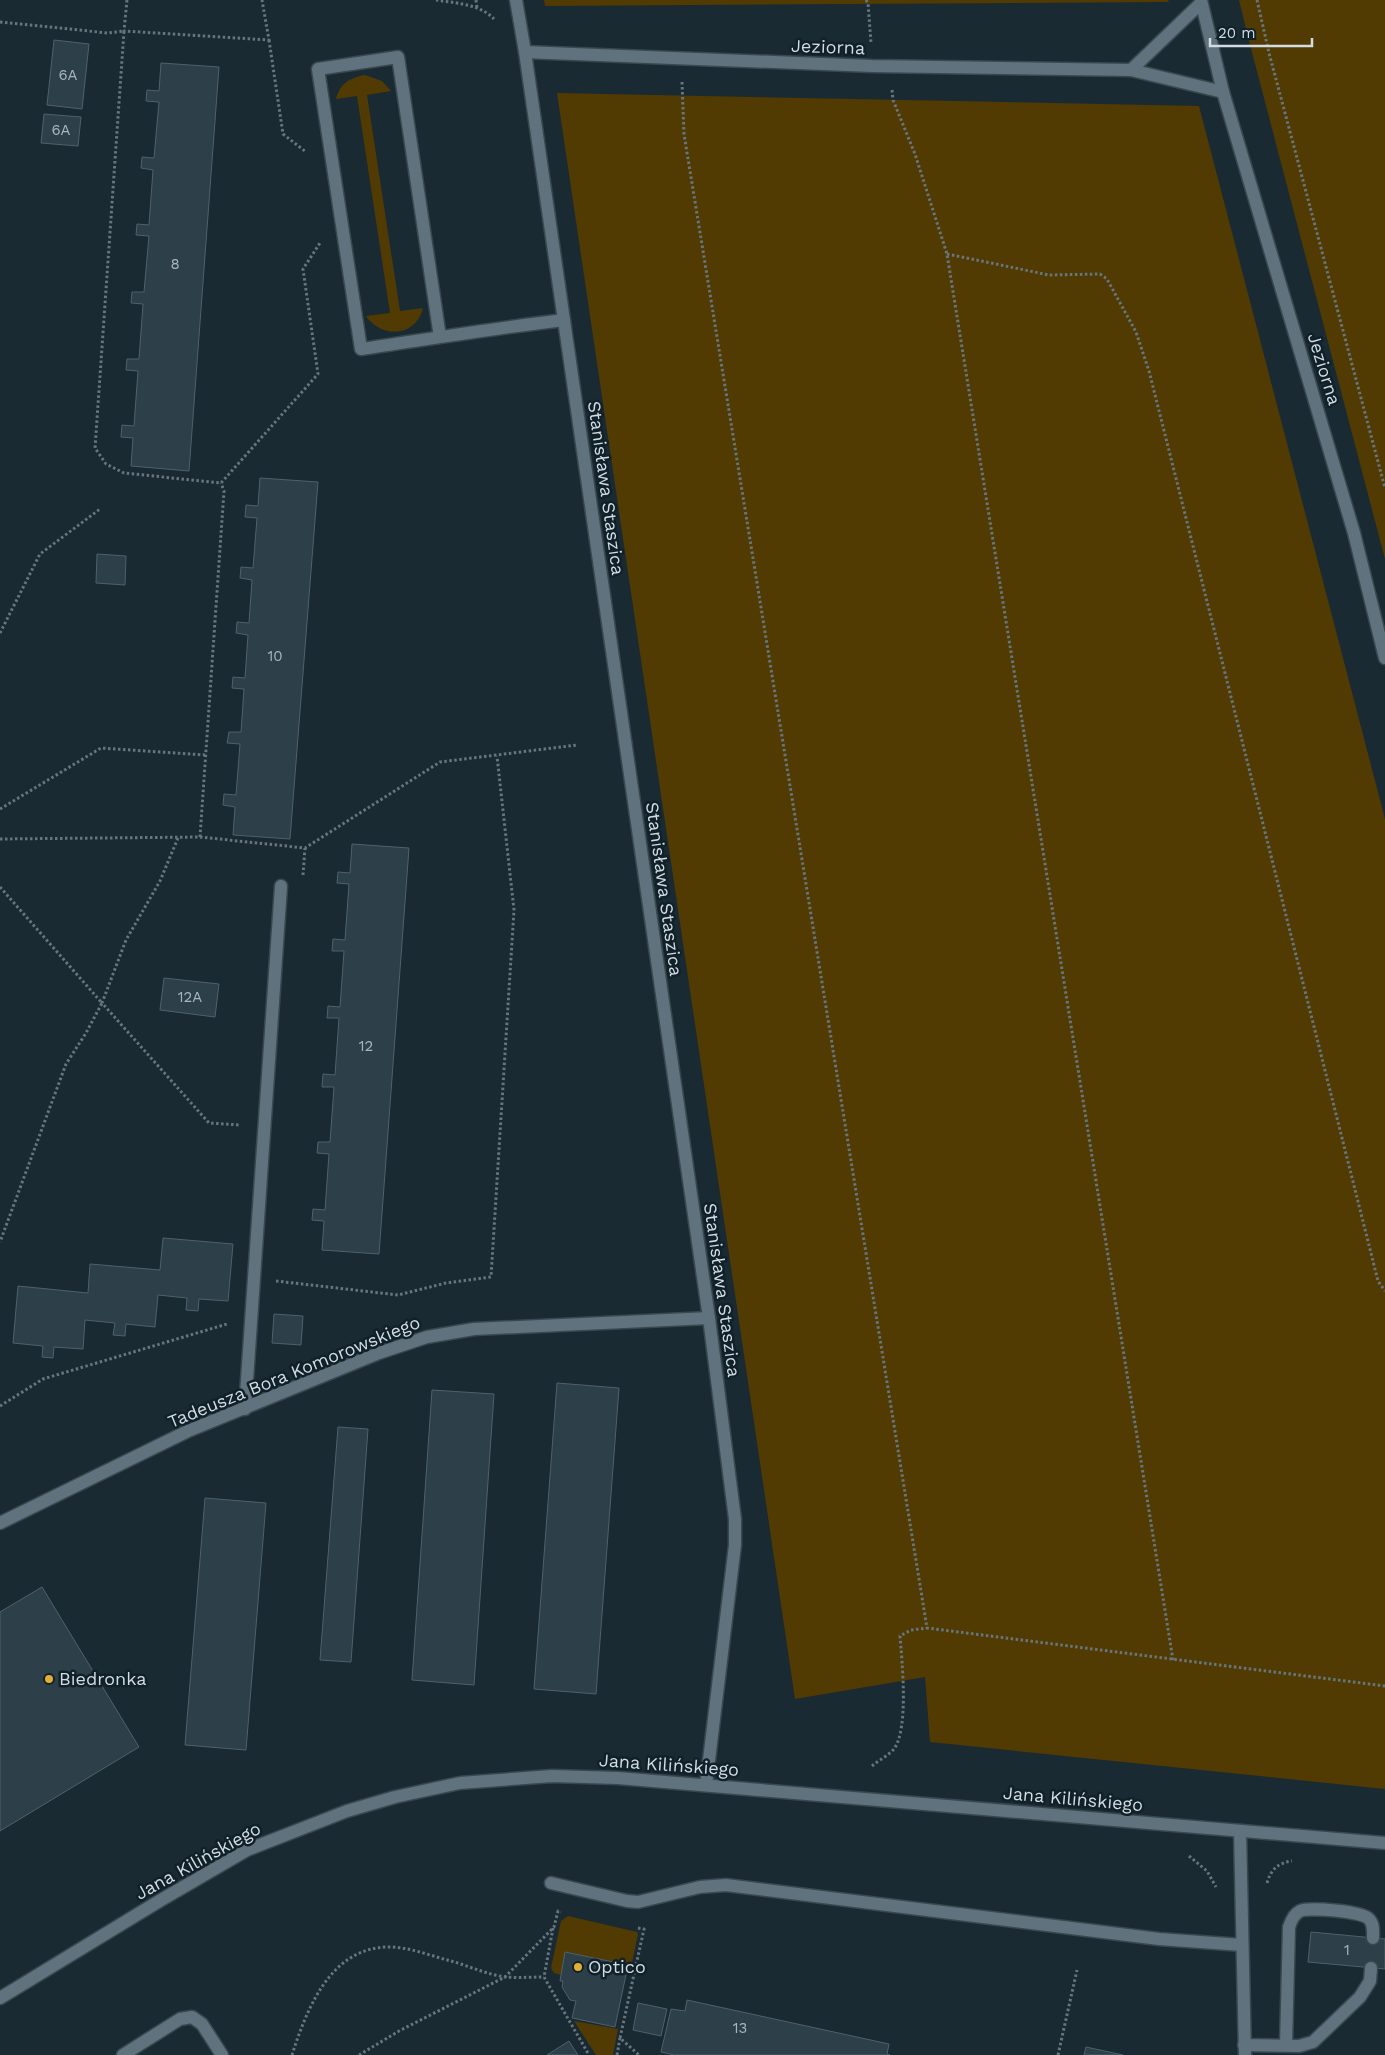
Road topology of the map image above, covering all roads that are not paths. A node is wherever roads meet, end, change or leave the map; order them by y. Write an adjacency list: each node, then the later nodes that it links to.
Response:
1 (516, 0): 3 (street, Stanisława Staszica)
2 (1201, 1): 4 (street, Jeziorna); 5 (street, Jeziorna)
3 (525, 52): 4 (street, Jeziorna); 6 (street, Stanisława Staszica)
4 (1131, 70): 5 (street, Jeziorna)
5 (1223, 92): 8 (street, Jeziorna)
6 (564, 320): 7 (street); 10 (street, Stanisława Staszica)
7 (440, 337): 7 (street)
8 (1385, 658)
9 (282, 886): 11 (street)
10 (709, 1318): 11 (street, Tadeusza Bora Komorowskiego); 13 (street, Stanisława Staszica)
11 (245, 1409): 12 (street, Tadeusza Bora Komorowskiego)
12 (0, 1523)
13 (706, 1785): 14 (street, Jana Kilińskiego); 20 (street, Jana Kilińskiego)
14 (1240, 1832): 15 (street, Jana Kilińskiego); 18 (street)
15 (1385, 1843)
16 (551, 1883): 18 (street)
17 (1373, 1938): 21 (street)
18 (1242, 1945): 22 (street)
19 (1371, 1968): 21 (street)
20 (0, 1998)
21 (1286, 2046): 22 (street)
22 (1244, 2050)
23 (126, 2054): 24 (street)
24 (222, 2055)

